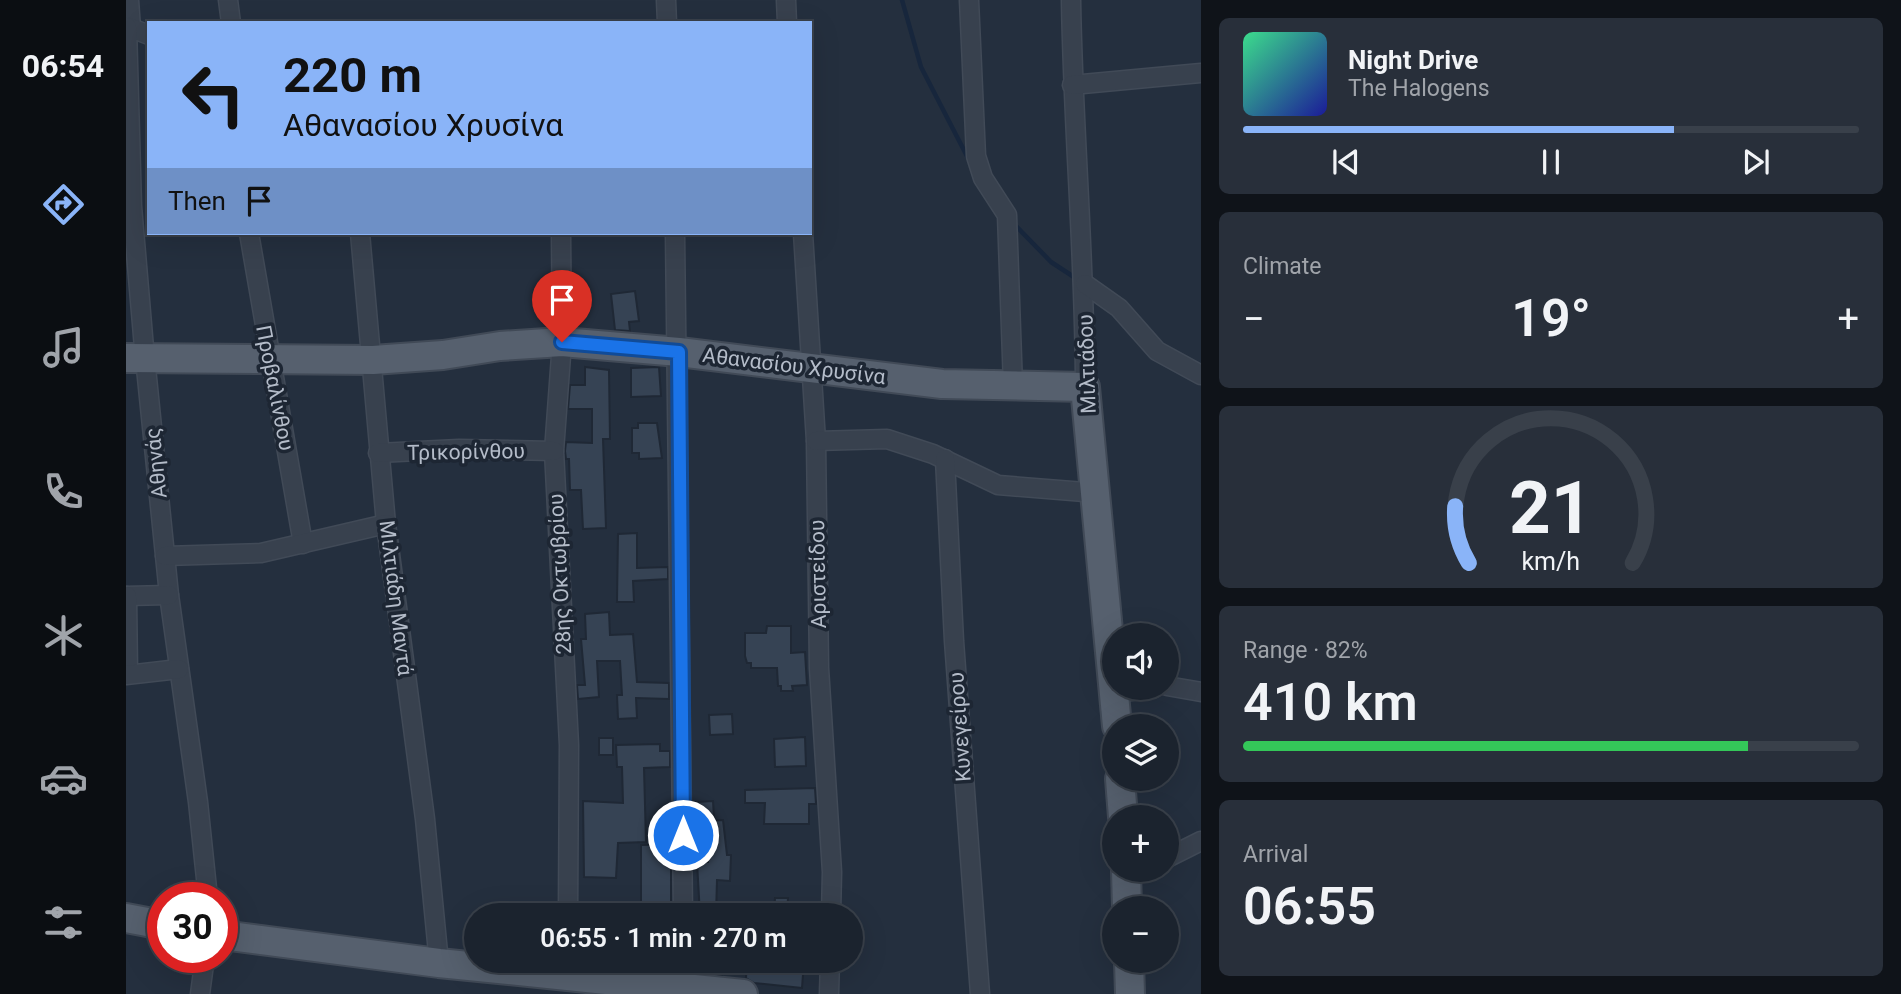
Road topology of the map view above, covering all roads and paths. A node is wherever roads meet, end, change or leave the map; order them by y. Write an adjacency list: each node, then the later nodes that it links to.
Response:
1 (129, 0): 10 (street, Αθηνάς)
2 (228, 0): 7 (street)
3 (666, 0): 8 (street)
4 (786, 0): 9 (street)
5 (969, 0): 27 (street)
6 (1071, 0): 13 (street, Μιλτιάδου)
7 (231, 21)
8 (667, 21)
9 (787, 21)
10 (128, 27): 11 (street); 22 (street, Αθηνάς)
11 (147, 34)
12 (1201, 73): 13 (street)
13 (1072, 85): 19 (street, Μιλτιάδου)
14 (249, 235): 23 (street, Προβαλίνθου)
15 (360, 235): 24 (street, Μιλτιάδη Μαντά)
16 (561, 235): 20 (street, 28ης Οκτωβρίου)
17 (675, 235): 21 (street)
18 (803, 235): 25 (street, Αριστείδου)
19 (1085, 284): 26 (street); 28 (street, Μιλτιάδου)
20 (562, 342): 21 (main road, Αθανασίου Χρυσίνα); 24 (main road, Αθανασίου Χρυσίνα); 30 (street, 28ης Οκτωβρίου)
21 (679, 352): 25 (main road, Αθανασίου Χρυσίνα); 48 (street)
22 (135, 358): 23 (main road, Αθανασίου Χρυσίνα); 36 (street, Αθηνάς)
23 (269, 360): 24 (main road, Αθανασίου Χρυσίνα); 35 (street, Προβαλίνθου)
24 (373, 360): 31 (street, Μιλτιάδη Μαντά)
25 (810, 367): 27 (main road, Αθανασίου Χρυσίνα); 29 (street, Αριστείδου)
26 (1201, 375)
27 (1013, 386): 28 (main road, Αθανασίου Χρυσίνα)
28 (1085, 387): 33 (main road, Μιλτιάδου)
29 (816, 441): 32 (street); 49 (street, Αριστείδου)
30 (555, 451): 31 (street, Τρικορίνθου); 47 (street, 28ης Οκτωβρίου)
31 (378, 453): 34 (street, Μιλτιάδη Μαντά)
32 (945, 459): 33 (street); 63 (street, Κυνεγείρου)
33 (1097, 493): 39 (main road, Μιλτιάδου)
34 (386, 524): 35 (street); 53 (street, Μιλτιάδη Μαντά)
35 (303, 544): 36 (street)
36 (165, 556): 37 (street, Αθηνάς)
37 (169, 594): 38 (street); 40 (street, Αθηνάς)
38 (127, 596): 41 (street)
39 (1109, 623)
40 (178, 668): 41 (street); 46 (street, Αθηνάς)
41 (127, 674)
42 (1179, 688): 43 (street)
43 (1201, 692)
44 (1201, 841): 45 (street)
45 (1179, 852)
46 (206, 882)
47 (568, 903)
48 (683, 903)
49 (831, 903)
50 (126, 918): 51 (main road)
51 (147, 922)
52 (238, 937): 53 (main road)
53 (439, 963): 54 (main road)
54 (464, 964)
55 (203, 973): 60 (street)
56 (664, 973): 59 (main road)
57 (830, 973): 62 (street)
58 (1129, 973): 64 (main road)
59 (684, 974): 61 (main road)
60 (200, 994)
61 (743, 994)
62 (829, 994)
63 (980, 994)
64 (1130, 994)

